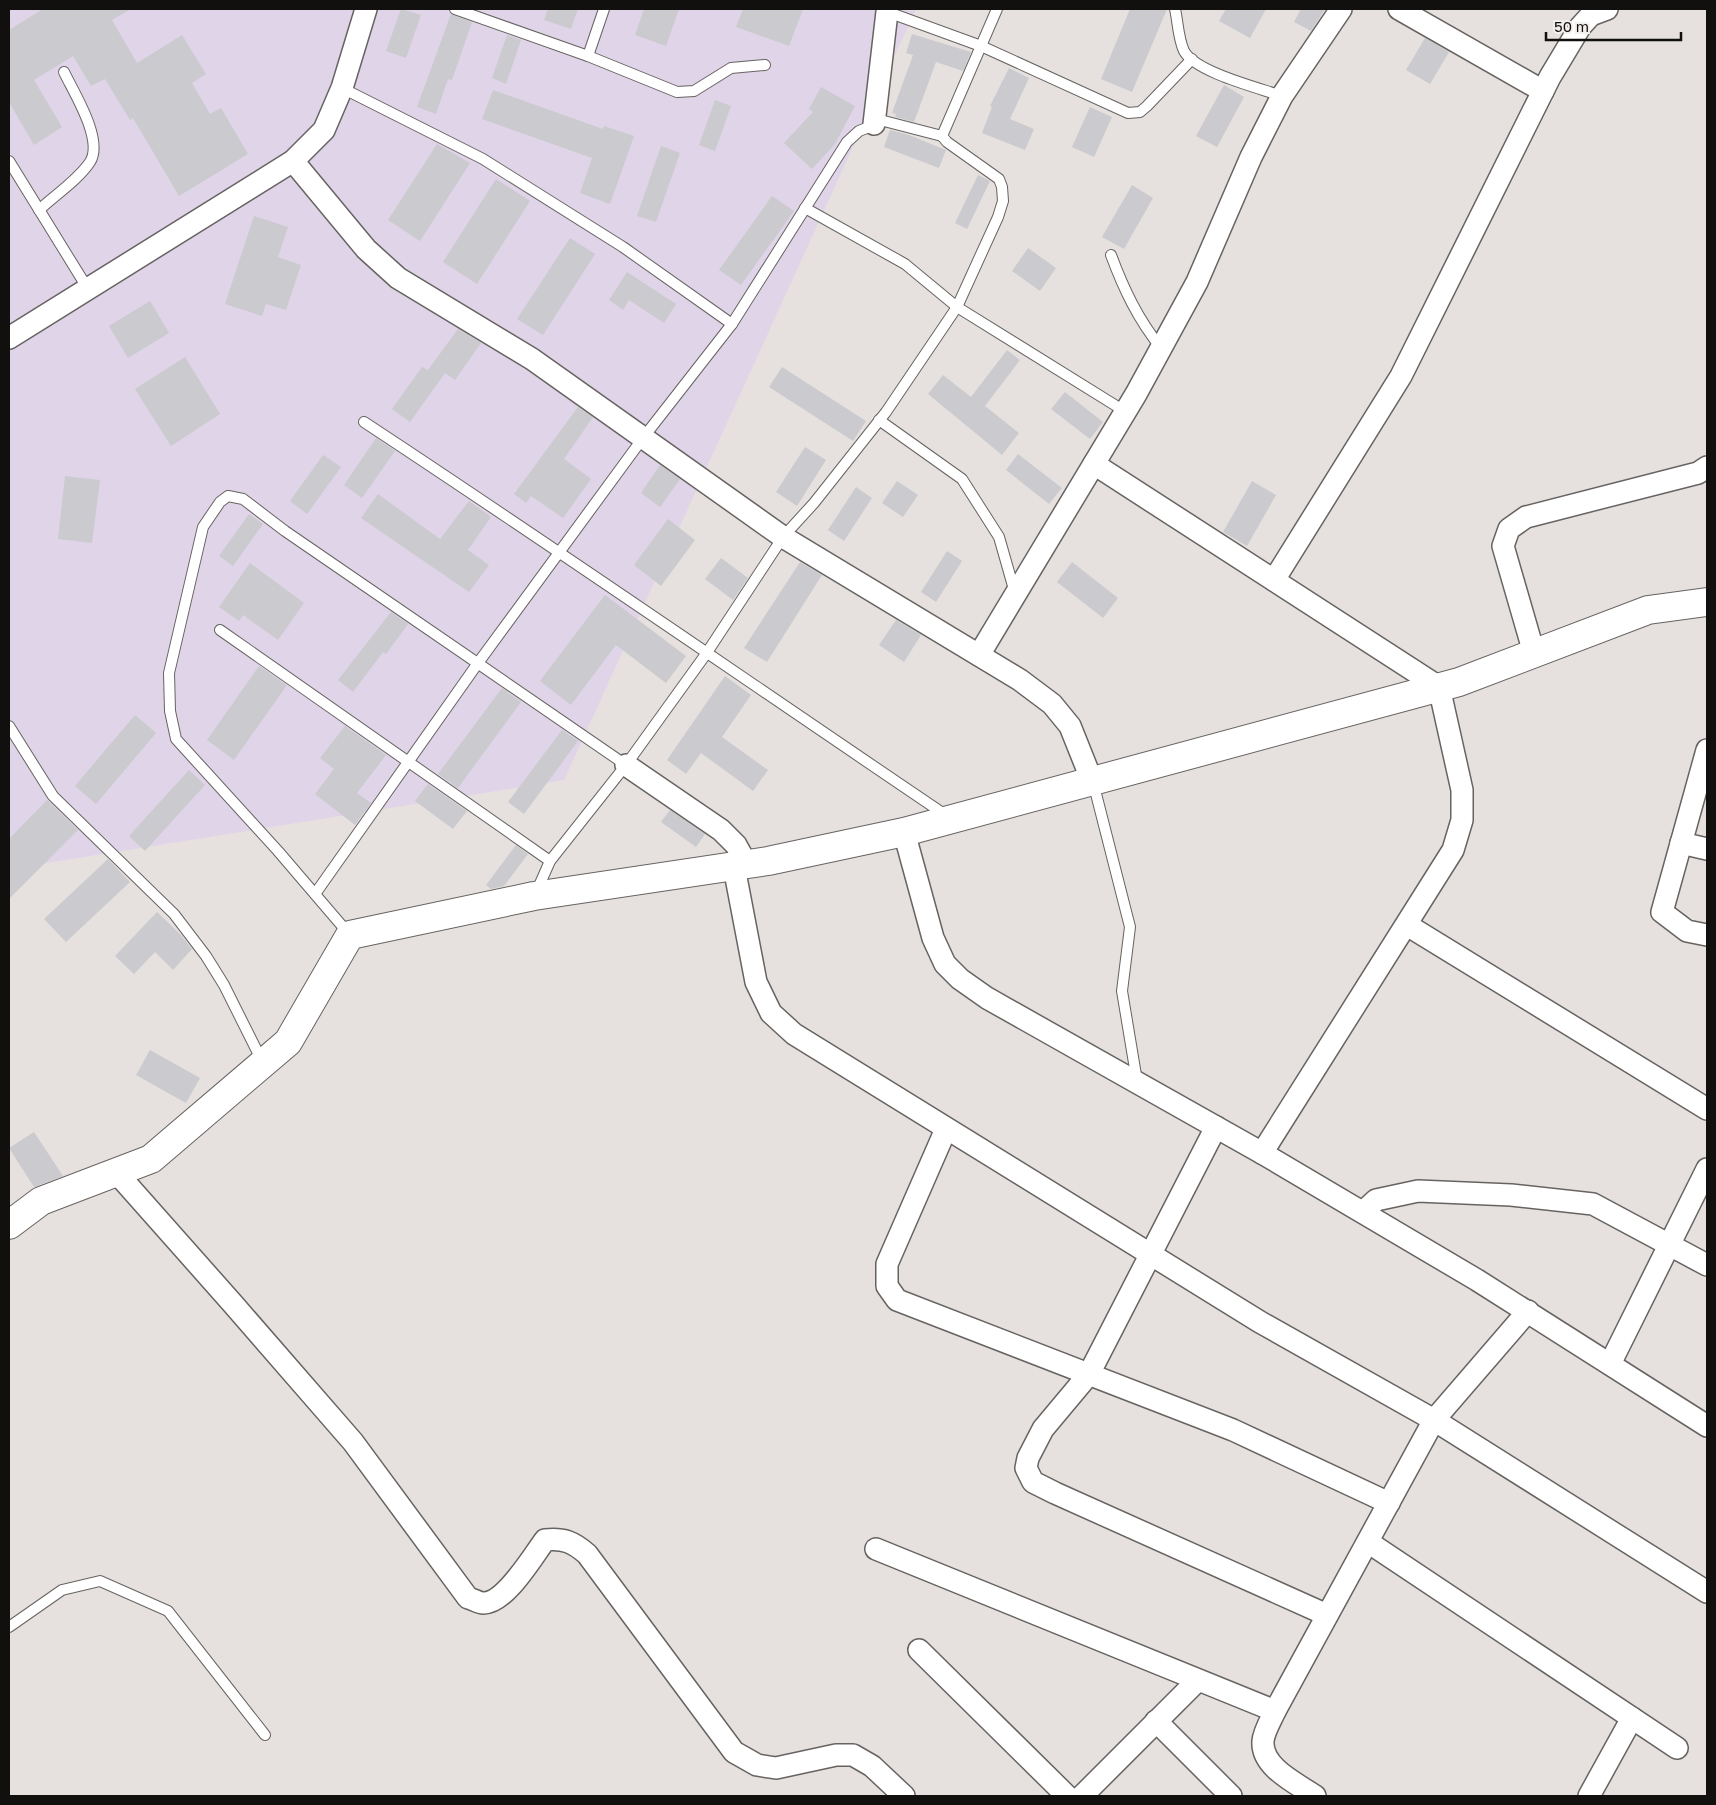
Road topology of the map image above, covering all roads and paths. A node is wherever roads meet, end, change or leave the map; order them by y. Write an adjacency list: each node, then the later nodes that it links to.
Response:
1 (366, 9): 15 (street)
2 (455, 9): 11 (lane)
3 (604, 9): 11 (lane)
4 (996, 9): 10 (lane)
5 (1175, 9): 12 (lane)
6 (1342, 9): 17 (street)
7 (1399, 9): 16 (street)
8 (1607, 9): 16 (street)
9 (884, 10): 10 (lane); 18 (street)
10 (981, 46): 12 (lane); 19 (lane)
11 (588, 56): 13 (lane)
12 (1192, 60): 17 (lane)
13 (765, 65)
14 (64, 72): 23 (lane)
15 (342, 88): 20 (street); 27 (lane)
16 (1543, 91): 38 (street)
17 (1282, 96): 29 (street)
18 (874, 124): 19 (lane); 22 (lane)
19 (942, 136): 26 (lane)
20 (293, 161): 25 (street); 33 (street)
21 (9, 162): 23 (lane)
22 (805, 208): 26 (lane); 27 (lane)
23 (39, 210): 25 (lane)
24 (1111, 255): 29 (lane)
25 (88, 289): 28 (street)
26 (957, 307): 30 (lane); 31 (lane)
27 (732, 324): 33 (lane)
28 (9, 338)
29 (1161, 348): 30 (street)
30 (1126, 412): 34 (street)
31 (879, 420): 36 (lane); 39 (lane)
32 (364, 422): 37 (lane)
33 (643, 438): 36 (street); 37 (lane)
34 (1094, 464): 38 (street); 39 (street)
35 (1707, 468): 42 (street)
36 (783, 537): 43 (lane); 44 (street)
37 (560, 551): 43 (lane); 45 (lane)
38 (1274, 580): 46 (street)
39 (1015, 596): 44 (street)
40 (1707, 602): 42 (street)
41 (220, 630): 49 (lane)
42 (1534, 653): 46 (street)
43 (706, 654): 50 (lane); 53 (lane)
44 (979, 656): 52 (street)
45 (478, 663): 49 (lane); 50 (lane); 59 (lane)
46 (1439, 687): 52 (street); 61 (street)
47 (9, 726): 64 (lane)
48 (1707, 750): 51 (street)
49 (409, 760): 57 (lane); 59 (lane)
50 (626, 765): 57 (lane); 58 (street)
51 (1704, 774): 55 (street)
52 (1092, 781): 53 (street); 65 (lane)
53 (952, 819): 54 (street)
54 (904, 832): 58 (street); 65 (street)
55 (1681, 842): 56 (street); 63 (street)
56 (1707, 849)
57 (550, 861): 60 (lane)
58 (740, 866): 60 (street); 68 (street)
59 (315, 894): 62 (lane)
60 (534, 896): 62 (street)
61 (1407, 925): 66 (street); 69 (street)
62 (350, 934): 64 (street)
63 (1707, 935)
64 (263, 1063): 71 (street)
65 (1137, 1082): 67 (street)
66 (1707, 1109)
67 (1216, 1127): 69 (street); 75 (street)
68 (946, 1129): 75 (street); 79 (street)
69 (1262, 1153): 72 (street)
70 (1707, 1169): 74 (street)
71 (116, 1172): 73 (street); 95 (street)
72 (1363, 1212): 74 (street); 77 (street)
73 (9, 1225)
74 (1670, 1245): 76 (street); 78 (street)
75 (1152, 1256): 79 (street); 80 (street)
76 (1707, 1265)
77 (1528, 1311): 78 (street); 80 (street)
78 (1611, 1362): 81 (street)
79 (1089, 1374): 82 (street); 86 (street)
80 (1434, 1420): 82 (street); 85 (street)
81 (1707, 1426)
82 (1389, 1503): 83 (street)
83 (1368, 1542): 86 (street); 91 (street)
84 (876, 1549): 89 (street)
85 (1707, 1592)
86 (1327, 1615): 90 (street)
87 (9, 1627): 93 (lane)
88 (919, 1650): 96 (street)
89 (1197, 1681): 90 (street); 92 (street)
90 (1275, 1711): 99 (street)
91 (1632, 1718): 94 (street); 100 (street)
92 (1156, 1721): 97 (street); 98 (street)
93 (265, 1735)
94 (1677, 1748)
95 (904, 1796)
96 (1067, 1796)
97 (1082, 1796)
98 (1231, 1796)
99 (1315, 1796)
100 (1589, 1796)

